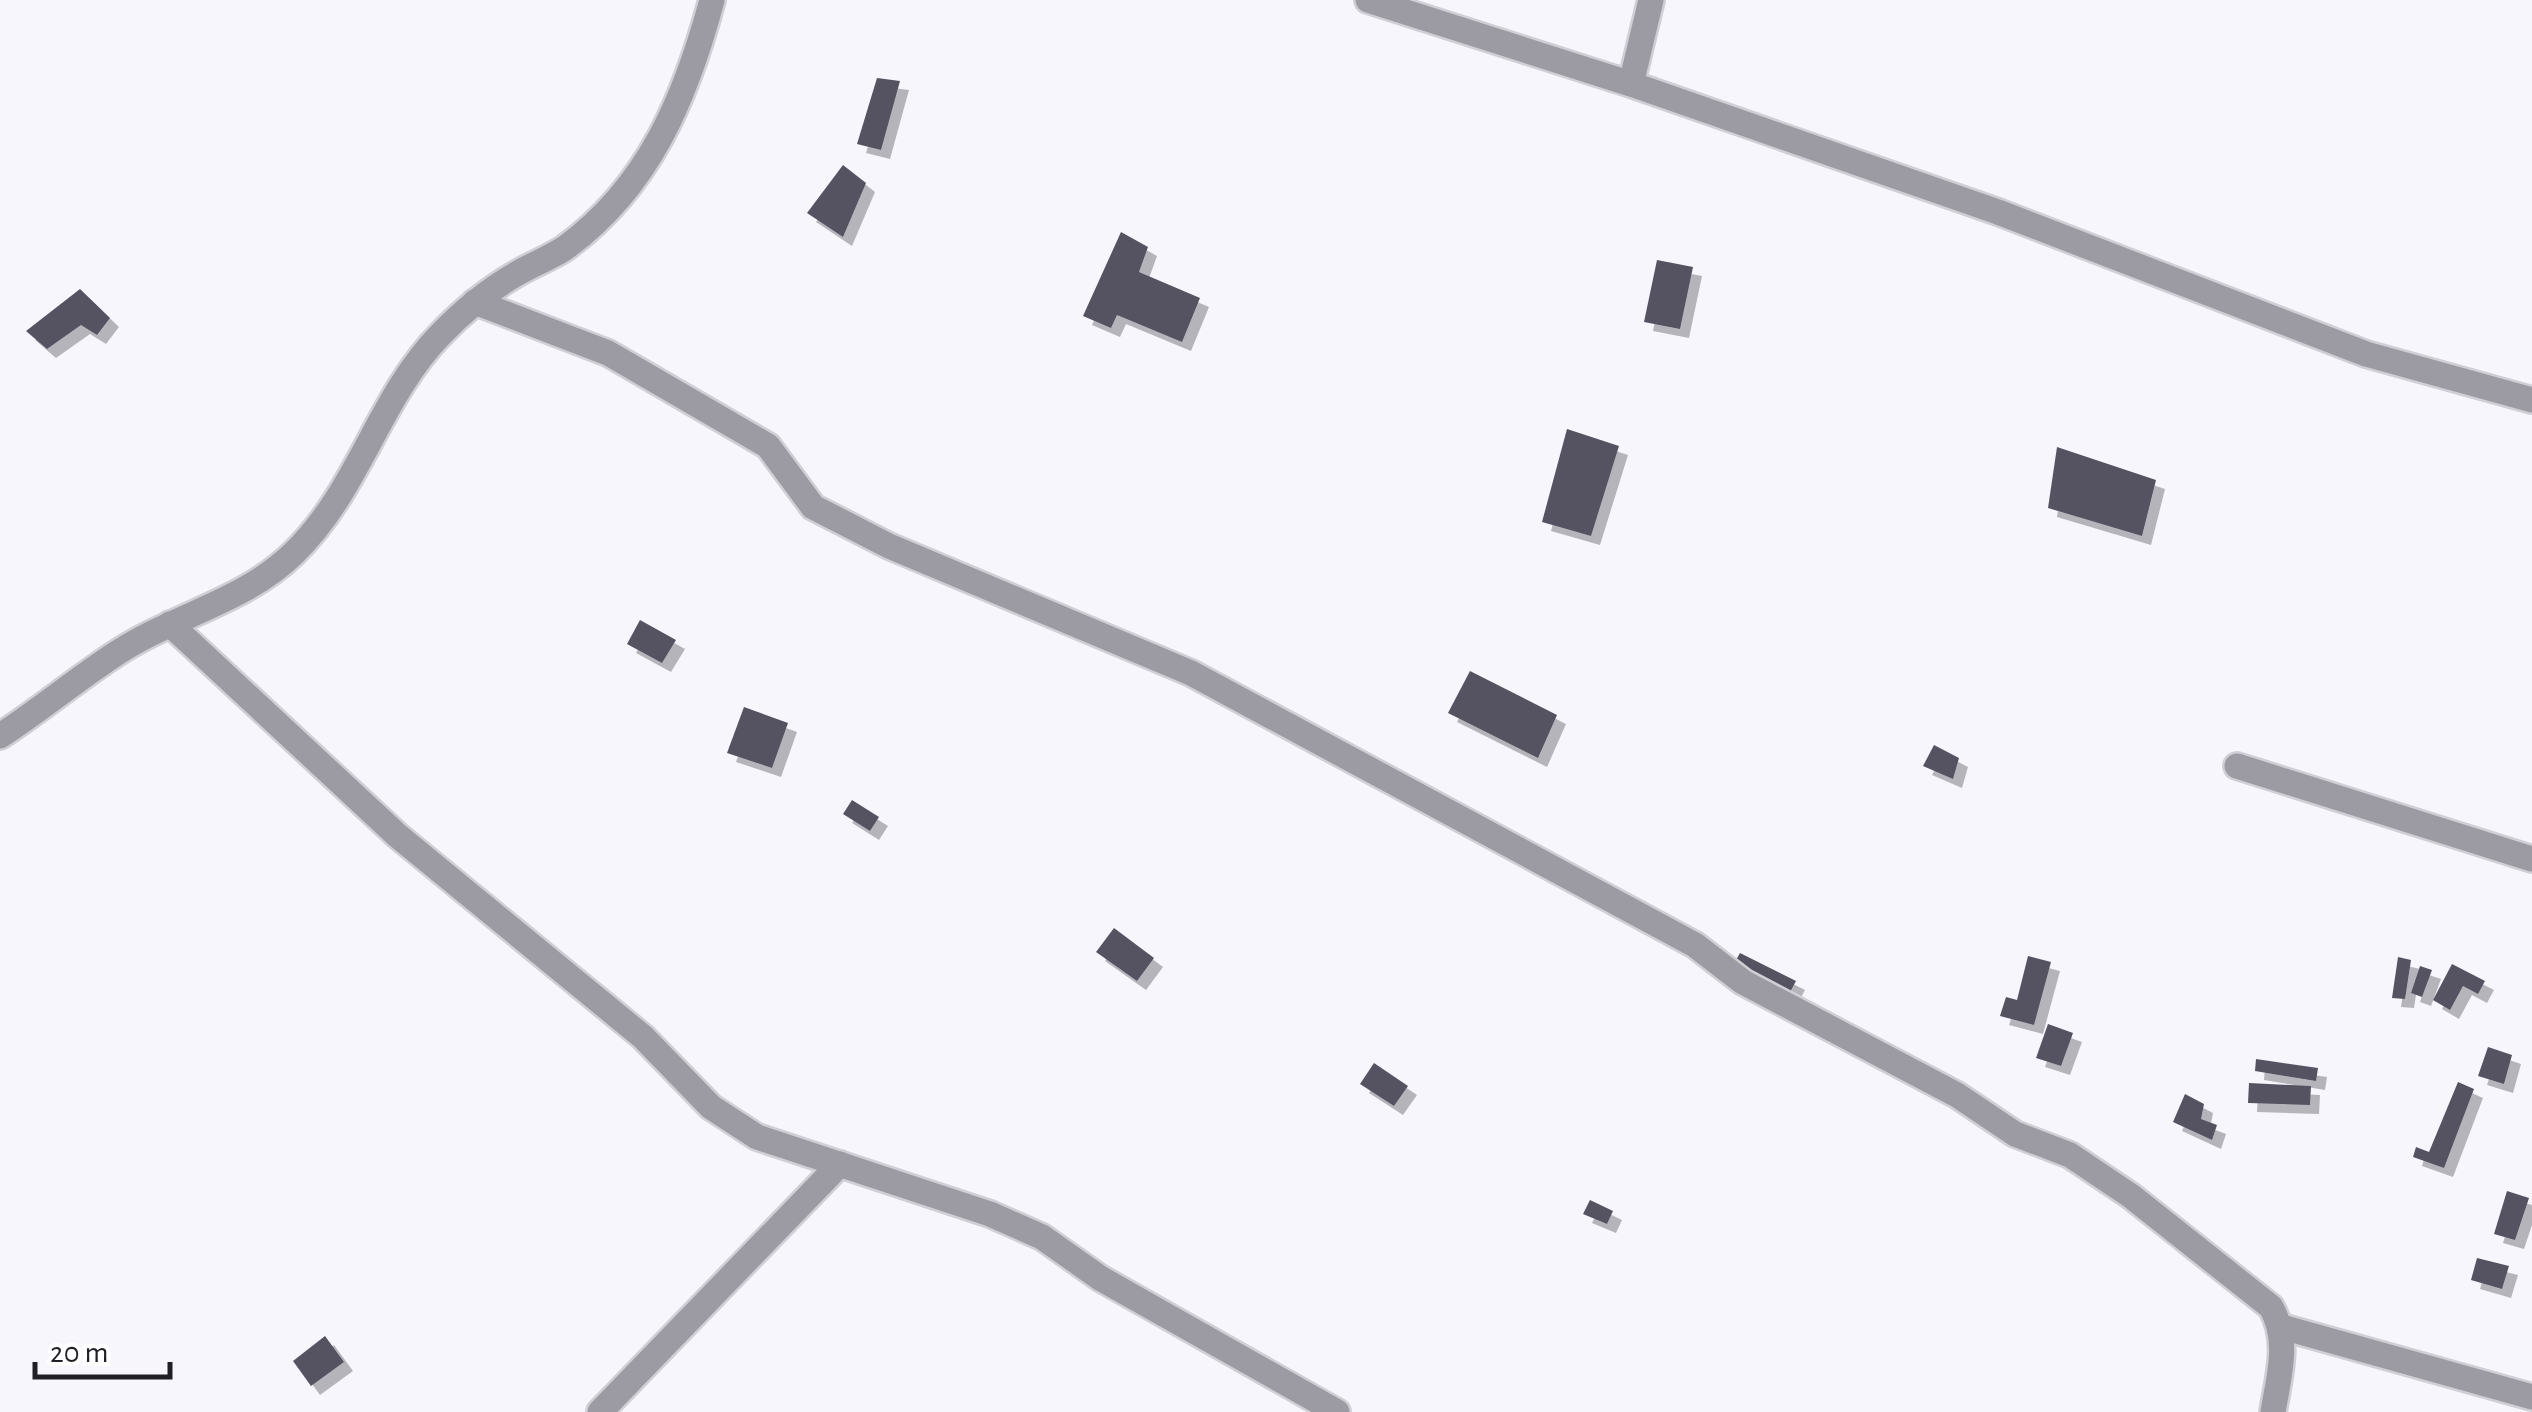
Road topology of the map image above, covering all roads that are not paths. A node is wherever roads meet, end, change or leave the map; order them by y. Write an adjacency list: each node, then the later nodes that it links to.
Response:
1 (712, 0): 5 (street)
2 (1368, 0): 4 (street)
3 (1651, 0): 4 (street)
4 (1631, 84): 6 (street)
5 (475, 302): 7 (street); 12 (street)
6 (2532, 400)
7 (170, 624): 8 (street); 11 (street)
8 (0, 736)
9 (2236, 766): 10 (street)
10 (2532, 859)
11 (840, 1164): 14 (street); 15 (street)
12 (2282, 1327): 13 (street); 16 (street)
13 (2532, 1397)
14 (600, 1412)
15 (1337, 1412)
16 (2273, 1412)

